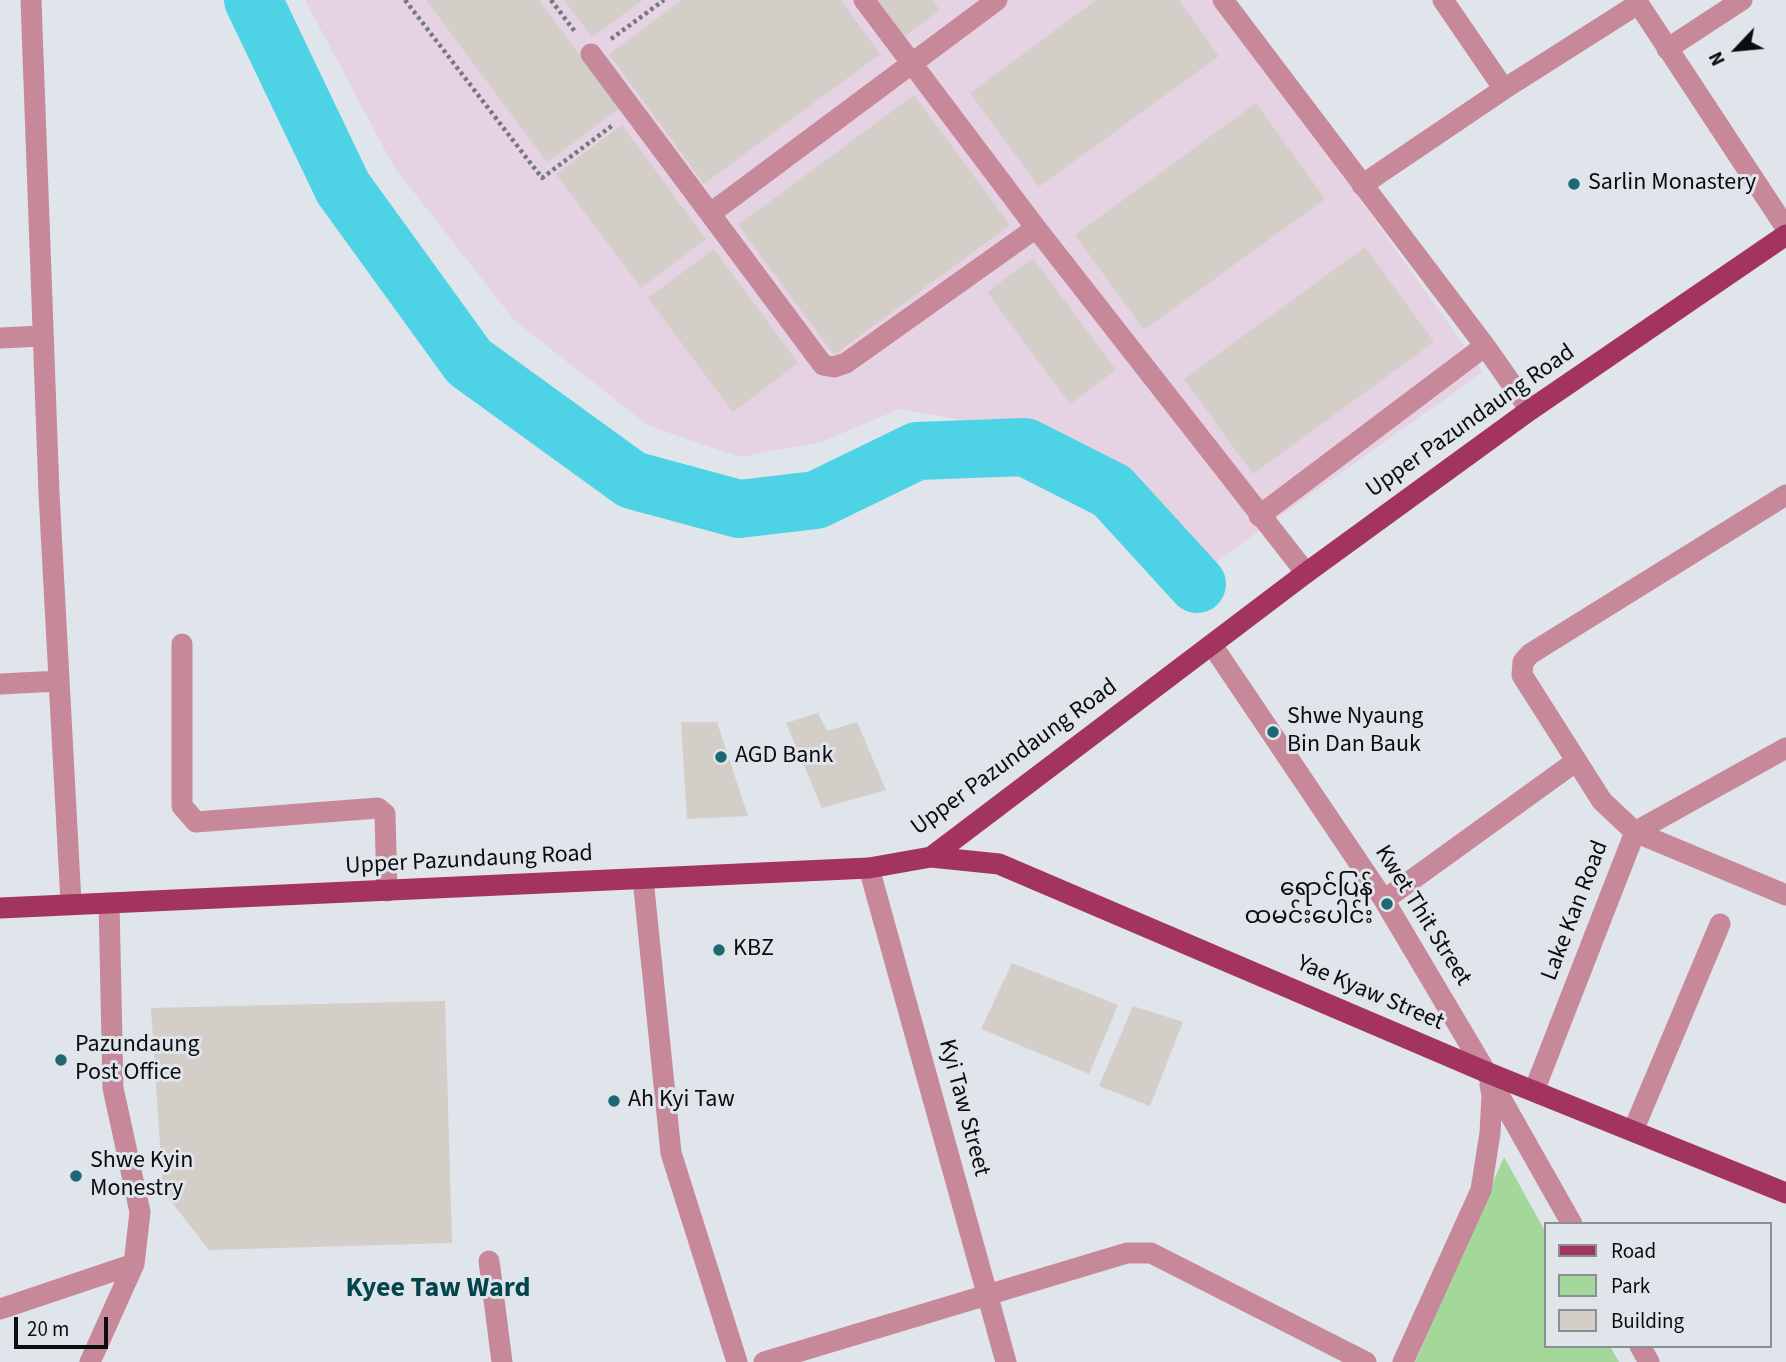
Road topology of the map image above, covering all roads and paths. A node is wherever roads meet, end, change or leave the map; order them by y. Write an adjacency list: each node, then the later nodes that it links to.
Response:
1 (31, 0): 21 (street)
2 (405, 0): 15 (path)
3 (551, 0): 12 (path)
4 (664, 0): 12 (path)
5 (864, 0): 13 (street)
6 (997, 0): 13 (street)
7 (1223, 0): 16 (street)
8 (1443, 0): 14 (street)
9 (1741, 0): 11 (street)
10 (1637, 2): 11 (street); 14 (street)
11 (1667, 49): 19 (street)
12 (591, 54): 15 (street)
13 (914, 64): 17 (street); 18 (street)
14 (1504, 89): 16 (street)
15 (634, 110): 17 (street)
16 (1362, 185): 23 (street)
17 (711, 214): 18 (street)
18 (1036, 228): 26 (street)
19 (1786, 228)
20 (1786, 235): 24 (main road, Upper Pazundaung Road)
21 (42, 336): 22 (street); 30 (street)
22 (0, 338)
23 (1485, 346): 24 (street); 26 (street)
24 (1530, 410): 27 (main road, Upper Pazundaung Road)
25 (1786, 495): 33 (street)
26 (1259, 516): 27 (street)
27 (1306, 573): 29 (main road, Upper Pazundaung Road)
28 (183, 644): 38 (street)
29 (1212, 645): 35 (main road, Upper Pazundaung Road); 40 (street, Kwet Thit Street)
30 (60, 681): 31 (street); 41 (street)
31 (0, 684)
32 (1786, 748): 34 (street, Lake Kan Road)
33 (1575, 762): 34 (street); 40 (street)
34 (1635, 832): 39 (street); 46 (street, Lake Kan Road)
35 (931, 857): 36 (main road, Upper Pazundaung Road); 45 (main road, Yae Kyaw Street)
36 (869, 868): 37 (main road, Upper Pazundaung Road); 52 (street, Kyi Taw Street)
37 (643, 879): 38 (main road, Upper Pazundaung Road); 56 (street)
38 (387, 891): 42 (main road, Upper Pazundaung Road)
39 (1786, 895)
40 (1384, 900): 45 (street, Kwet Thit Street)
41 (71, 903): 42 (main road, Upper Pazundaung Road); 43 (main road, Upper Pazundaung Road)
42 (109, 903): 51 (street)
43 (0, 908)
44 (1720, 924): 47 (street)
45 (1486, 1072): 46 (main road, Yae Kyaw Street); 49 (street, Kwet Thit Street); 60 (street)
46 (1534, 1091): 47 (main road, Yae Kyaw Street)
47 (1633, 1131): 48 (main road, Yae Kyaw Street)
48 (1786, 1193)
49 (1571, 1222)
50 (489, 1261): 55 (street)
51 (134, 1264): 53 (street); 54 (street)
52 (987, 1294): 57 (street); 58 (street, Kyi Taw Street); 59 (street)
53 (0, 1309)
54 (90, 1362)
55 (502, 1362)
56 (737, 1362)
57 (764, 1362)
58 (1006, 1362)
59 (1366, 1362)
60 (1403, 1362)

